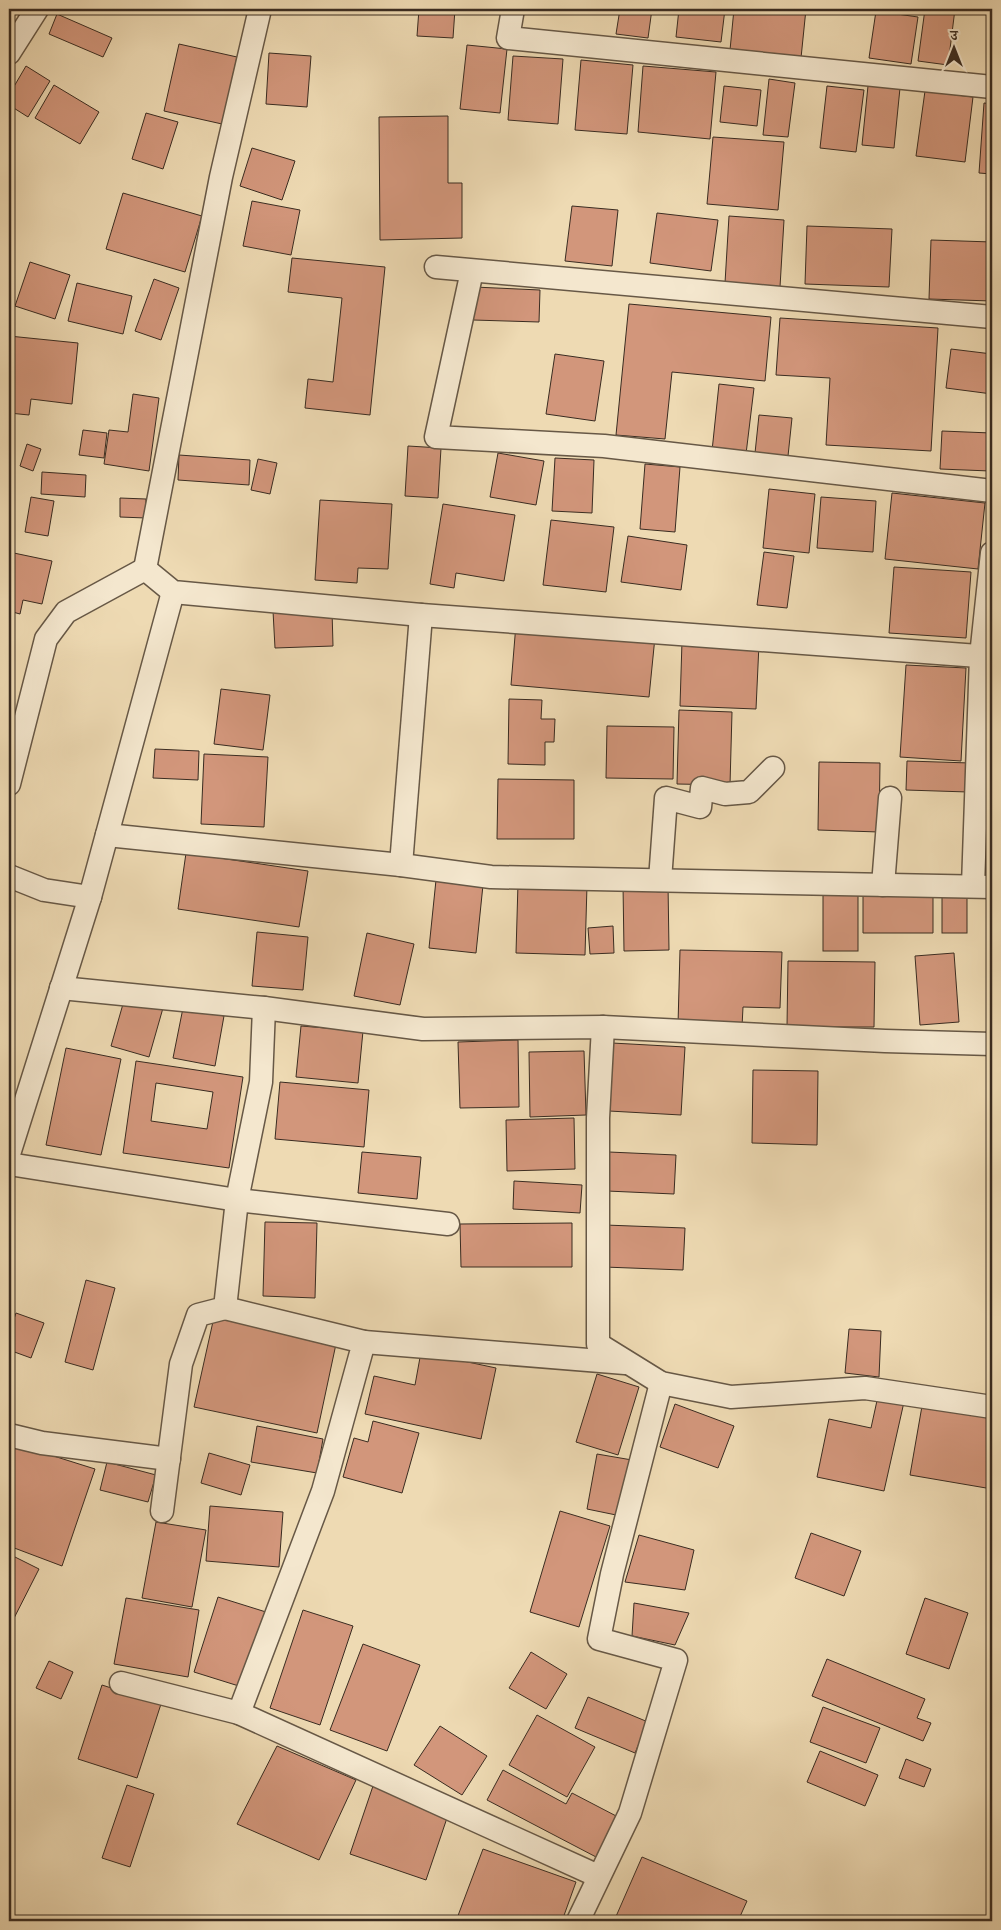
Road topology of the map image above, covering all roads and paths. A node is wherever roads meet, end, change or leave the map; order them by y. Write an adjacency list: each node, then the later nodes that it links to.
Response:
1 (37, 9): 4 (street)
2 (260, 9): 11 (street)
3 (513, 9): 5 (street)
4 (9, 53)
5 (992, 87)
6 (436, 267): 7 (street)
7 (472, 270): 8 (street); 9 (street)
8 (992, 317)
9 (992, 491)
10 (992, 553): 14 (street)
11 (145, 569): 12 (street); 16 (street)
12 (173, 592): 13 (street); 18 (street)
13 (421, 615): 14 (street); 19 (street)
14 (987, 656): 23 (street)
15 (773, 768): 21 (street)
16 (9, 784)
17 (890, 798): 22 (street)
18 (108, 835): 19 (street); 24 (street)
19 (401, 865): 21 (street)
20 (9, 876): 24 (street)
21 (660, 880): 22 (street)
22 (883, 885): 23 (street)
23 (982, 887)
24 (90, 897): 25 (street)
25 (61, 988): 26 (street); 29 (street)
26 (264, 1008): 27 (street); 31 (street)
27 (603, 1027): 28 (street); 35 (street)
28 (992, 1044)
29 (9, 1154)
30 (9, 1164): 31 (street)
31 (237, 1200): 32 (street); 33 (street)
32 (448, 1224)
33 (225, 1308): 34 (street); 39 (street)
34 (364, 1342): 35 (street); 42 (street)
35 (630, 1364): 36 (street)
36 (661, 1383): 37 (street); 43 (street)
37 (992, 1407)
38 (9, 1435): 39 (street)
39 (169, 1458): 40 (street)
40 (162, 1511)
41 (121, 1683): 42 (street)
42 (239, 1713): 43 (street)
43 (598, 1876): 44 (street)
44 (578, 1921)

